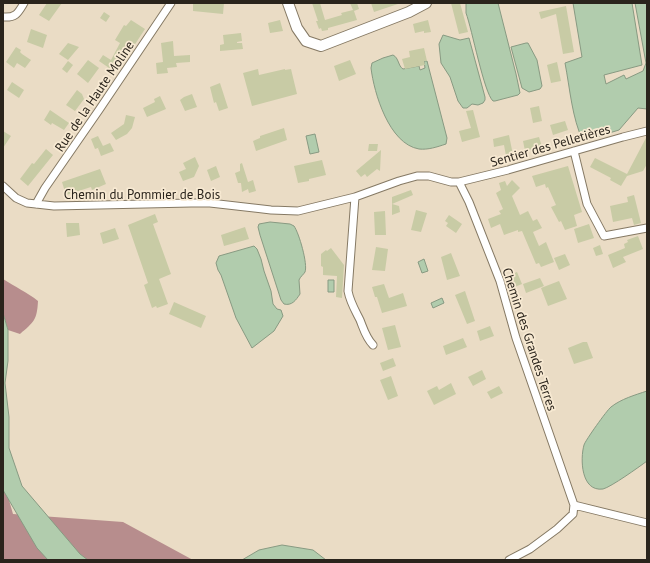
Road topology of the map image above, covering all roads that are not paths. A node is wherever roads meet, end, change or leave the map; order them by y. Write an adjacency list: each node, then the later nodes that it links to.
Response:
1 (24, 3): 5 (street)
2 (171, 3): 11 (street, Rue de la Haute Moline)
3 (288, 3): 4 (street)
4 (426, 3)
5 (3, 17)
6 (647, 131): 7 (street, Sentier des Pelletières)
7 (574, 151): 8 (street, Sentier des Pelletières); 12 (street)
8 (459, 182): 10 (street, Chemin du Pommier de Bois); 14 (street, Chemin des Grandes Terres)
9 (3, 186): 11 (street, Chemin du Pommier de Bois)
10 (355, 197): 11 (street, Chemin du Pommier de Bois); 13 (street)
11 (36, 204)
12 (647, 228)
13 (373, 345)
14 (574, 505): 15 (street); 16 (street)
15 (647, 523)
16 (509, 560)

